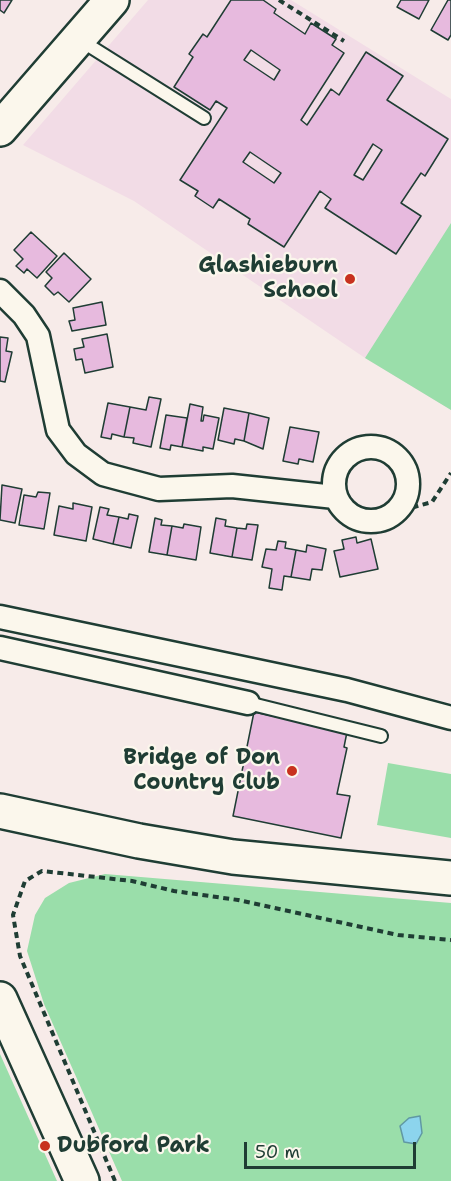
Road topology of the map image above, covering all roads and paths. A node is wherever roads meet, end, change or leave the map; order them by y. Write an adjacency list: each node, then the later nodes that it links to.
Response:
1 (112, 0): 3 (main road)
2 (279, 0): 4 (path)
3 (79, 40): 5 (lane); 6 (main road)
4 (344, 41)
5 (204, 118)
6 (0, 129)
7 (0, 291): 9 (street)
8 (451, 473): 10 (path)
9 (335, 497): 10 (street); 10 (street)
10 (405, 499)
11 (0, 617): 14 (street)
12 (0, 648): 13 (street)
13 (248, 703): 15 (lane)
14 (451, 718)
15 (381, 736)
16 (0, 811): 17 (main road)
17 (451, 878)
18 (451, 940): 21 (path)
19 (0, 999): 20 (main road)
20 (82, 1181)
21 (115, 1181)

